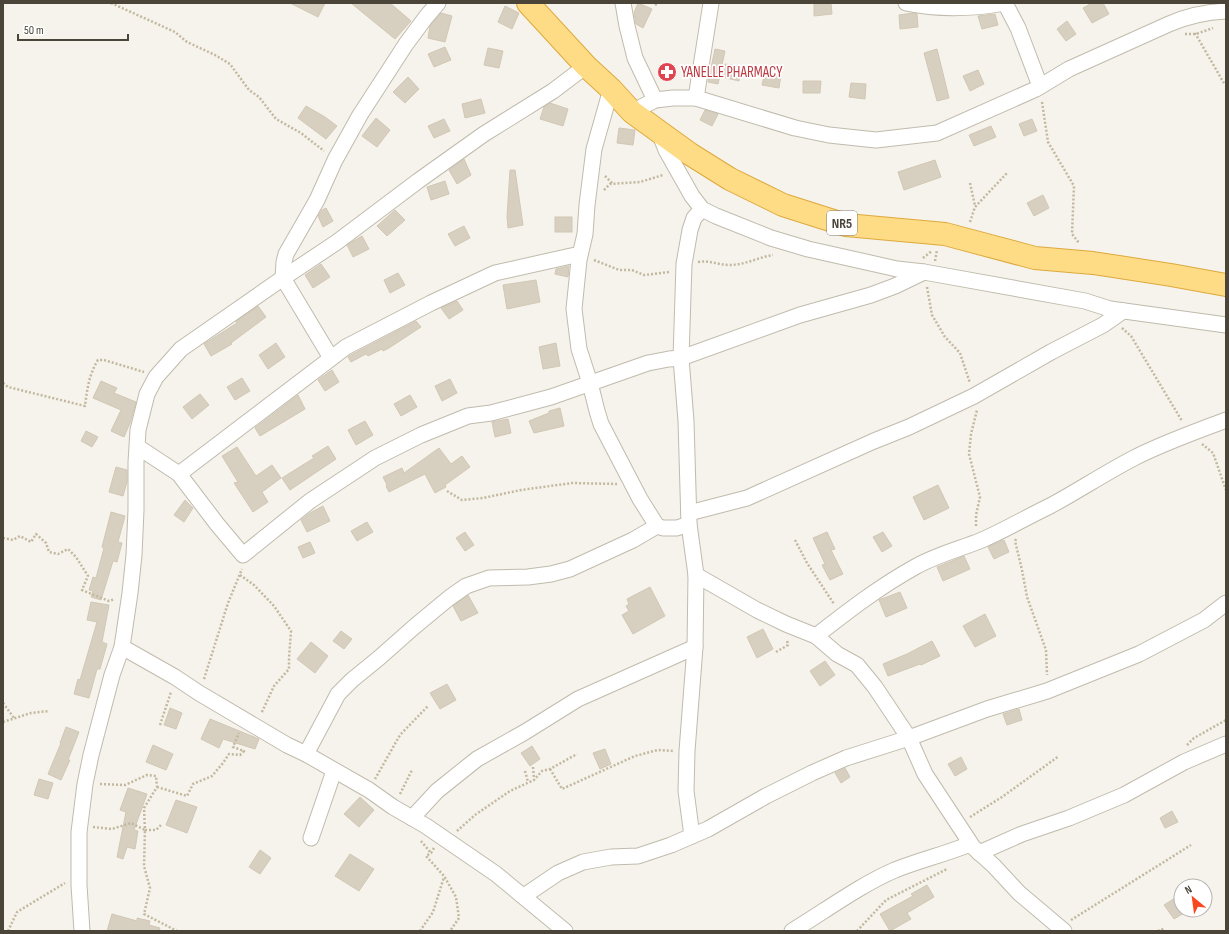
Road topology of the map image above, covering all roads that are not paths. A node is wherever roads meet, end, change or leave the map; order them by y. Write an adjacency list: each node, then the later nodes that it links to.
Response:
1 (438, 3): 18 (street)
2 (528, 3): 8 (highway, NR5)
3 (622, 3): 12 (street)
4 (711, 3): 11 (street)
5 (906, 3): 6 (street)
6 (1005, 3): 9 (street)
7 (1226, 11): 9 (street)
8 (586, 66): 10 (highway, NR5); 18 (street)
9 (1038, 88): 11 (street)
10 (611, 89): 13 (highway, NR5); 16 (street)
11 (696, 98): 12 (street)
12 (656, 100): 13 (street)
13 (632, 112): 14 (highway, NR5)
14 (659, 132): 15 (street); 19 (highway, NR5)
15 (702, 209): 17 (street); 23 (street)
16 (580, 257): 22 (street); 24 (street)
17 (928, 273): 20 (street); 23 (street)
18 (283, 278): 22 (street); 26 (street)
19 (1226, 285)
20 (1117, 314): 21 (street); 28 (street)
21 (1226, 325)
22 (331, 358): 27 (street)
23 (682, 358): 24 (street); 28 (street)
24 (590, 383): 27 (street); 29 (street)
25 (1226, 420): 32 (street)
26 (138, 447): 27 (street); 33 (street)
27 (179, 474)
28 (689, 519): 29 (street); 30 (street)
29 (656, 526): 37 (street)
30 (696, 575): 32 (street); 34 (street)
31 (1226, 603): 35 (street)
32 (816, 636): 35 (street)
33 (122, 647): 37 (street); 45 (street)
34 (695, 647): 39 (street); 40 (street)
35 (909, 738): 40 (street); 42 (street)
36 (1226, 744): 42 (street)
37 (306, 754): 38 (street)
38 (334, 771): 39 (street); 41 (street)
39 (412, 818): 43 (street)
40 (692, 836): 43 (street)
41 (311, 838)
42 (975, 848): 44 (street); 47 (street)
43 (524, 896): 46 (street)
44 (1062, 929)
45 (82, 931)
46 (565, 931)
47 (792, 931)

